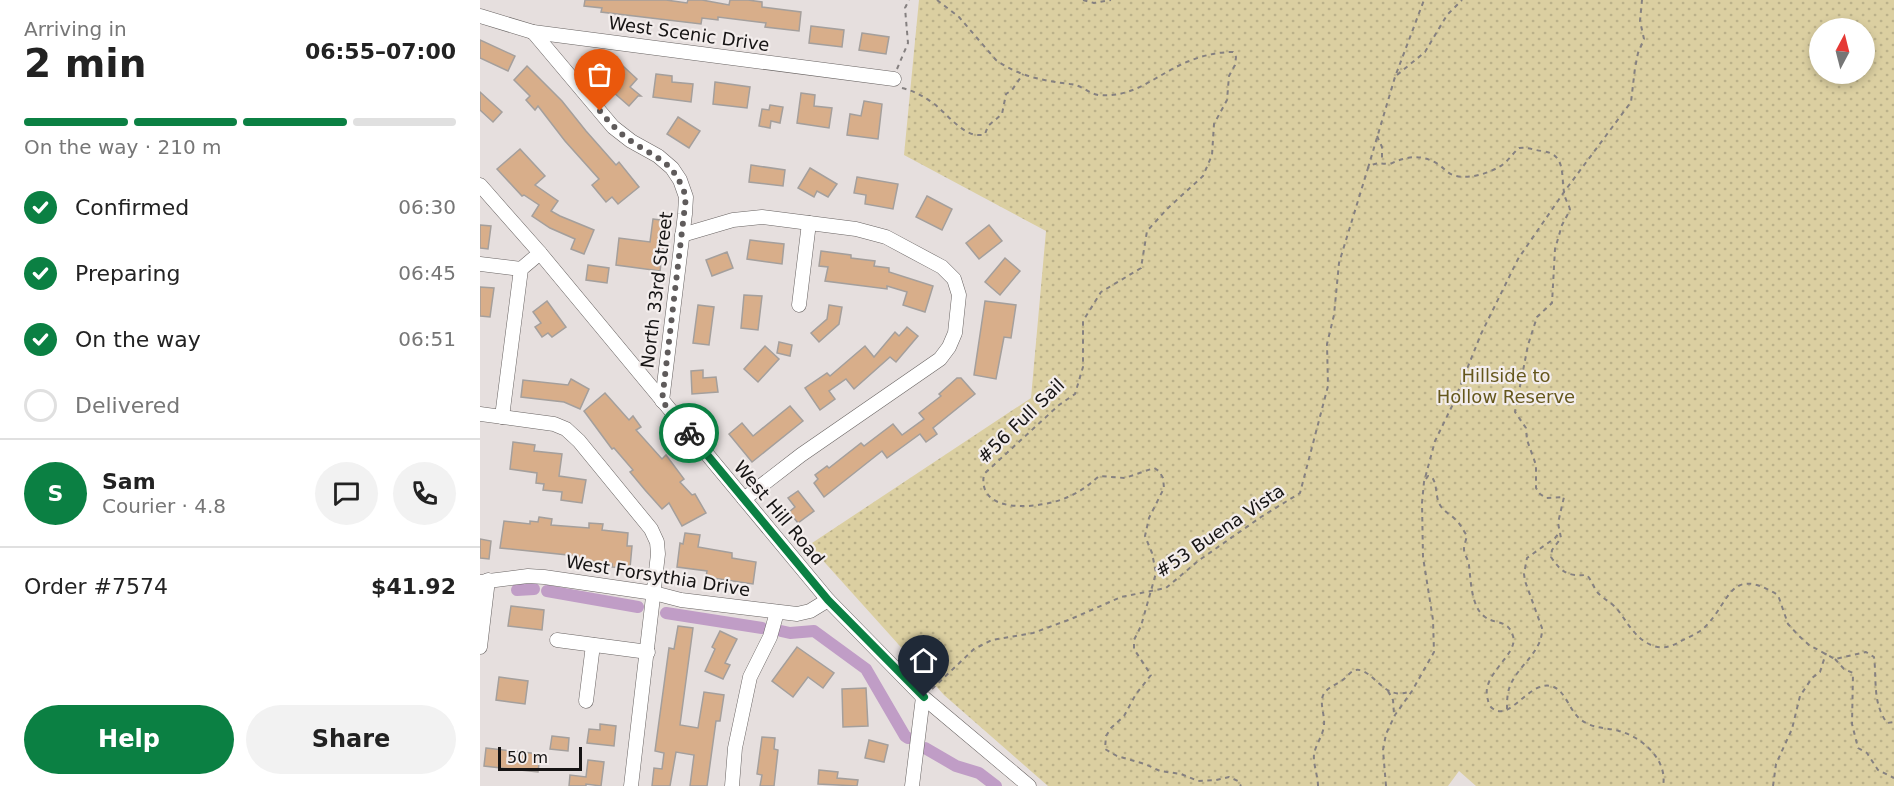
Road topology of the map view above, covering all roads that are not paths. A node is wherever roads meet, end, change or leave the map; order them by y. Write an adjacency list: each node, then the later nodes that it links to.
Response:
1 (480, 16): 2 (street, West Scenic Drive)
2 (533, 32): 3 (street, West Scenic Drive); 6 (street, North 33rd Street)
3 (892, 77)
4 (480, 185): 7 (street, West Hill Road)
5 (809, 223): 6 (street); 10 (street); 14 (street)
6 (682, 236): 11 (street, North 33rd Street)
7 (540, 253): 9 (street); 11 (street, West Hill Road)
8 (480, 264): 9 (street)
9 (521, 269): 13 (street)
10 (799, 304)
11 (662, 401): 14 (street, West Hill Road)
12 (480, 414): 13 (street)
13 (502, 417): 16 (street)
14 (744, 499): 17 (street, West Hill Road)
15 (484, 581): 16 (street, West Forsythia Drive); 21 (street)
16 (654, 593): 18 (street, West Forsythia Drive); 22 (street)
17 (828, 600): 18 (street, West Forsythia Drive); 23 (street, West Hill Road)
18 (777, 612): 26 (street)
19 (557, 640): 20 (street)
20 (593, 645): 22 (street); 24 (street)
21 (480, 647)
22 (648, 652): 25 (street)
23 (923, 697): 27 (street); 28 (street, West Hill Road)
24 (586, 701)
25 (632, 786)
26 (732, 786)
27 (912, 786)
28 (1029, 786)

